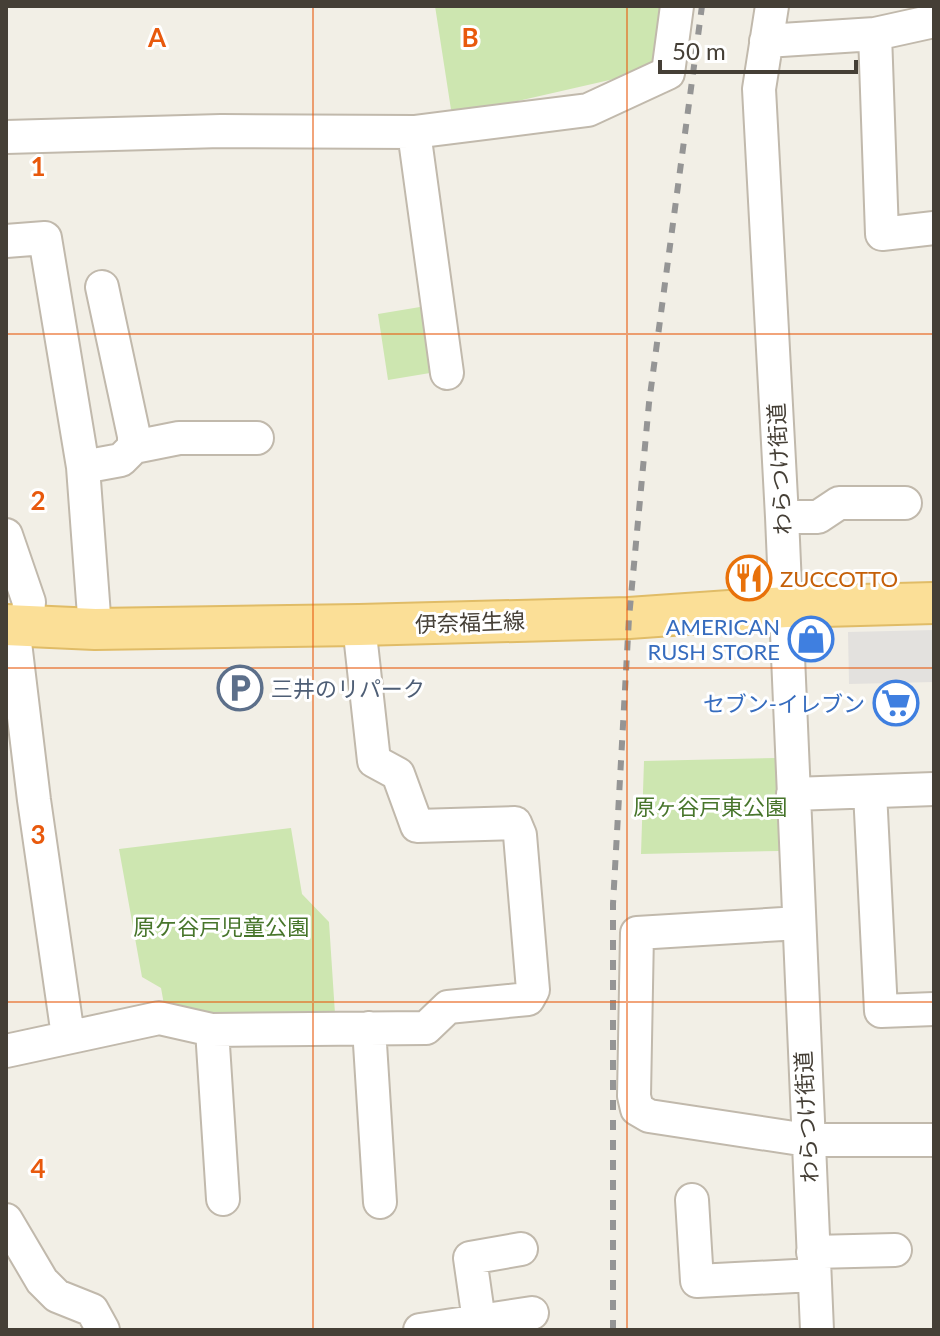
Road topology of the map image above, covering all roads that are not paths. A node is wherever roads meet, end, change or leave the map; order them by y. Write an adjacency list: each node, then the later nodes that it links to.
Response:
1 (677, 6): 6 (street)
2 (772, 6): 5 (street, わらつけ街道)
3 (934, 21): 4 (street)
4 (875, 34): 5 (street); 8 (street)
5 (766, 41): 16 (street, わらつけ街道)
6 (414, 132): 7 (street); 11 (street)
7 (6, 137)
8 (934, 228)
9 (6, 241): 14 (street)
10 (102, 287): 13 (street)
11 (447, 373)
12 (257, 438): 13 (street)
13 (134, 447): 14 (street)
14 (83, 467): 22 (street)
15 (905, 503): 16 (street)
16 (782, 517): 19 (street, わらつけ街道)
17 (6, 535): 21 (street)
18 (934, 603): 19 (main road, 伊奈福生線)
19 (786, 607): 20 (main road, 伊奈福生線); 25 (street, わらつけ街道)
20 (359, 625): 22 (main road, 伊奈福生線); 29 (street)
21 (15, 626): 22 (main road, 伊奈福生線); 26 (street)
22 (95, 629)
23 (934, 789): 24 (street)
24 (870, 792): 25 (street); 28 (street)
25 (793, 794): 27 (street, わらつけ街道)
26 (20, 802): 31 (street)
27 (799, 923): 33 (street, わらつけ街道); 33 (street)
28 (934, 1009)
29 (369, 1028): 30 (street); 37 (street)
30 (212, 1030): 31 (street); 35 (street)
31 (68, 1036): 32 (street)
32 (6, 1051)
33 (807, 1140): 34 (street); 41 (street, わらつけ街道)
34 (934, 1140)
35 (223, 1199)
36 (692, 1200): 41 (street)
37 (380, 1202)
38 (6, 1220): 44 (street)
39 (521, 1249): 43 (street)
40 (895, 1250): 41 (street)
41 (814, 1263): 46 (street, わらつけ街道)
42 (532, 1313): 43 (street)
43 (479, 1321): 45 (street)
44 (103, 1330)
45 (420, 1330)
46 (817, 1330)

